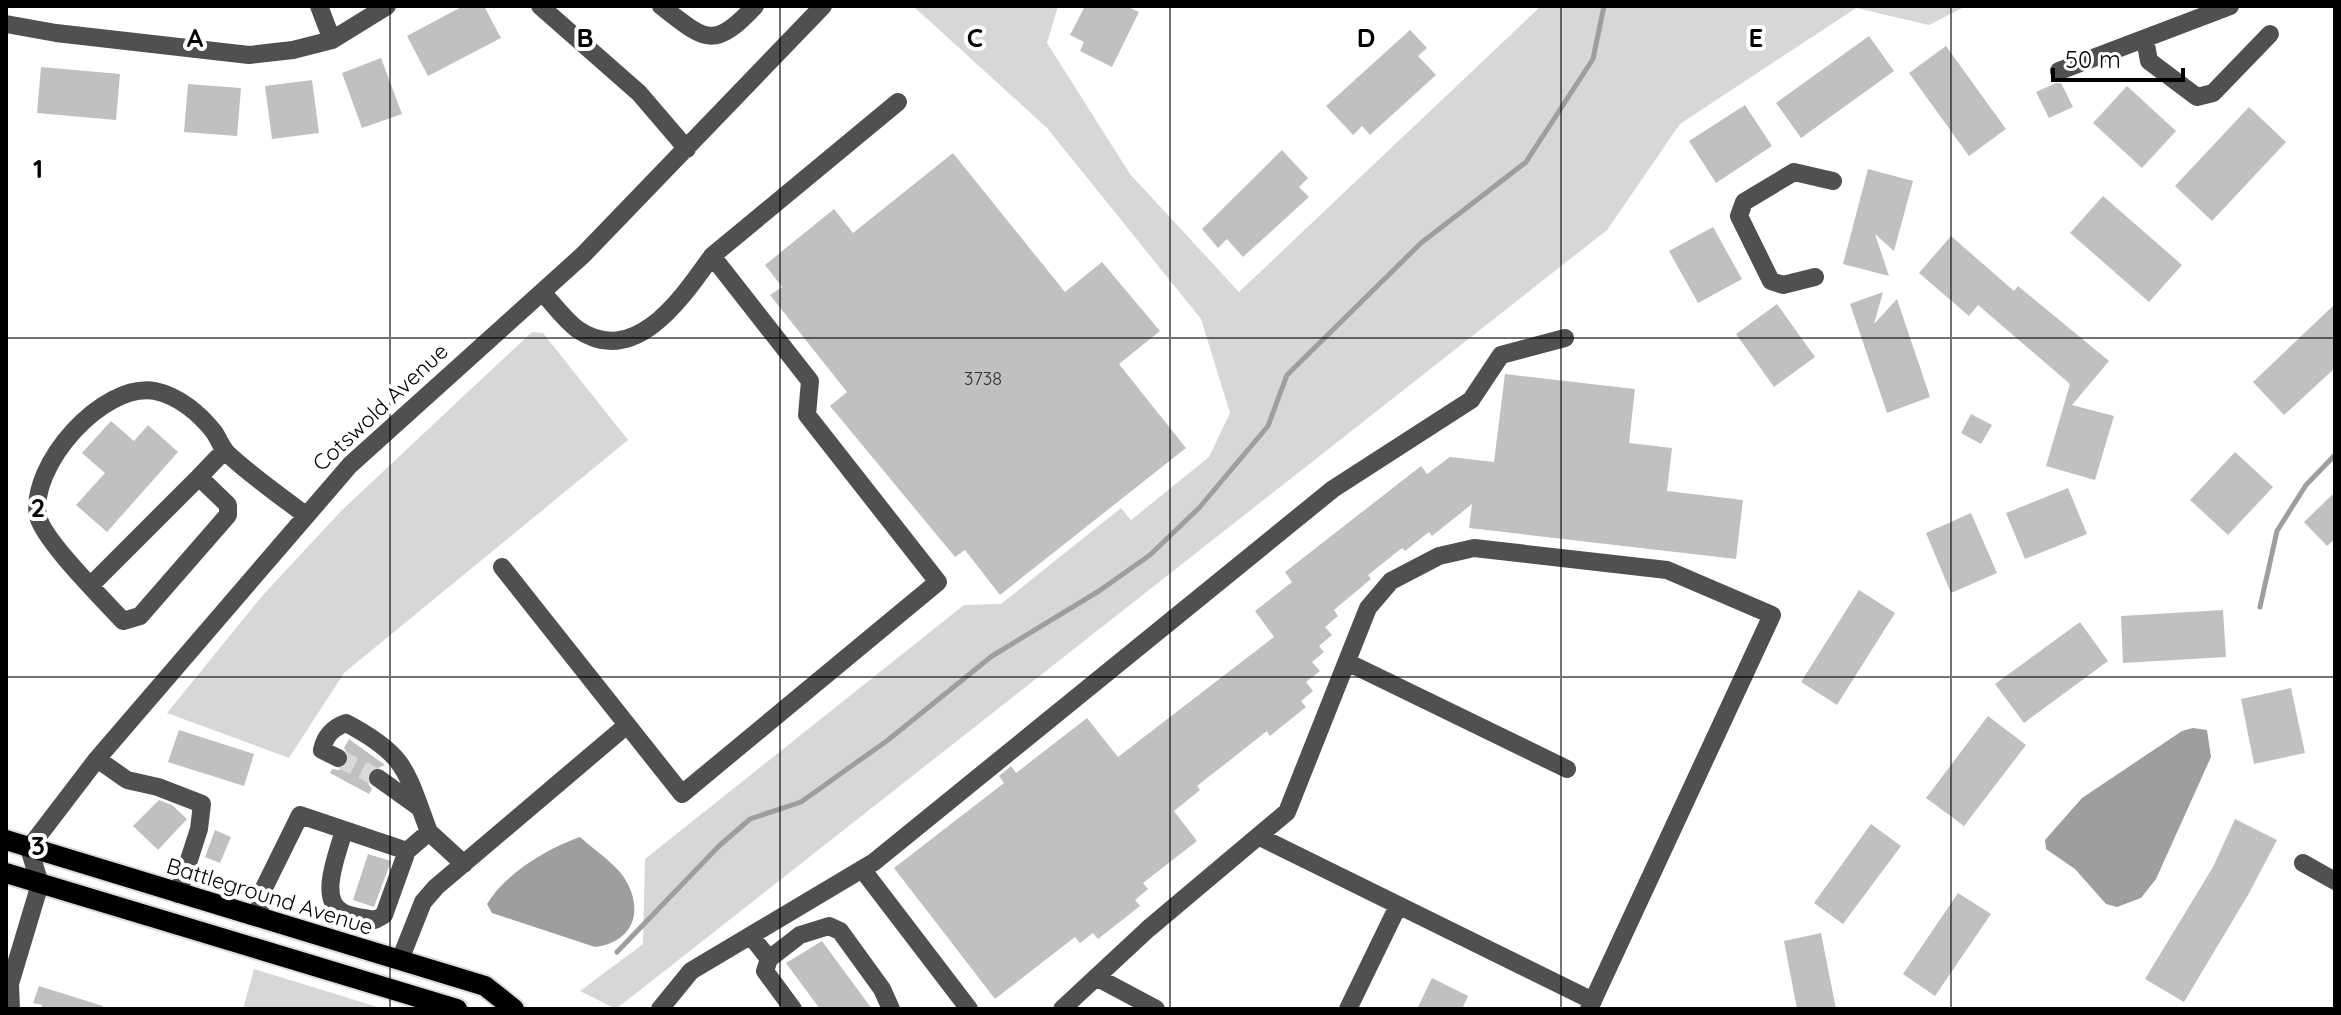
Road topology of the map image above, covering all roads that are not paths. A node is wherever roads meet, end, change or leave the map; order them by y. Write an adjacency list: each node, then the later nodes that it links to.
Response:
1 (319, 6): 11 (street)
2 (387, 6): 11 (street)
3 (540, 6): 14 (street)
4 (661, 6): 5 (street)
5 (755, 6)
6 (823, 6): 14 (street, Cotswold Avenue)
7 (2230, 6): 10 (street)
8 (6, 24): 11 (street)
9 (2270, 34): 10 (street)
10 (2145, 39): 12 (street)
11 (332, 40)
12 (2059, 71)
13 (898, 102): 16 (street)
14 (687, 149): 18 (street, Cotswold Avenue)
15 (1833, 181): 17 (street)
16 (712, 256): 18 (street); 26 (street)
17 (1815, 277)
18 (543, 293): 22 (street, Cotswold Avenue)
19 (1565, 338): 40 (street)
20 (224, 451): 21 (street); 22 (street); 24 (street)
21 (199, 477): 24 (street); 24 (street)
22 (304, 514): 28 (street, Cotswold Avenue)
23 (502, 567): 26 (street)
24 (91, 585)
25 (1347, 662): 29 (street); 34 (street); 53 (street)
26 (627, 725): 39 (street)
27 (338, 758): 31 (street)
28 (97, 759): 36 (street, Cotswold Avenue); 44 (street)
29 (1567, 769)
30 (378, 778): 31 (street)
31 (420, 808): 33 (street)
32 (344, 830): 37 (street); 37 (street); 46 (street)
33 (429, 832): 37 (street); 39 (street)
34 (1260, 837): 45 (street); 52 (street)
35 (6, 840): 36 (main road, Battleground Avenue)
36 (29, 848): 43 (street); 44 (main road, Battleground Avenue)
37 (407, 851)
38 (2303, 863): 42 (street)
39 (464, 864): 49 (street)
40 (862, 869): 47 (street); 60 (street)
41 (6, 873): 43 (main road)
42 (2335, 881)
43 (40, 884): 50 (street); 51 (main road)
44 (178, 894): 46 (main road, Battleground Avenue)
45 (1398, 906): 53 (street); 63 (street)
46 (258, 917): 49 (main road, Battleground Avenue)
47 (751, 936): 48 (street); 57 (street)
48 (769, 959): 58 (street); 59 (street)
49 (400, 960): 51 (main road); 56 (main road, Battleground Avenue)
50 (11, 962): 54 (street)
51 (341, 974): 55 (main road)
52 (1096, 977): 61 (street); 62 (street)
53 (1591, 1005)
54 (11, 1009)
55 (457, 1009)
56 (514, 1009)
57 (660, 1009)
58 (793, 1009)
59 (891, 1009)
60 (969, 1009)
61 (1062, 1009)
62 (1156, 1009)
63 (1348, 1009)

